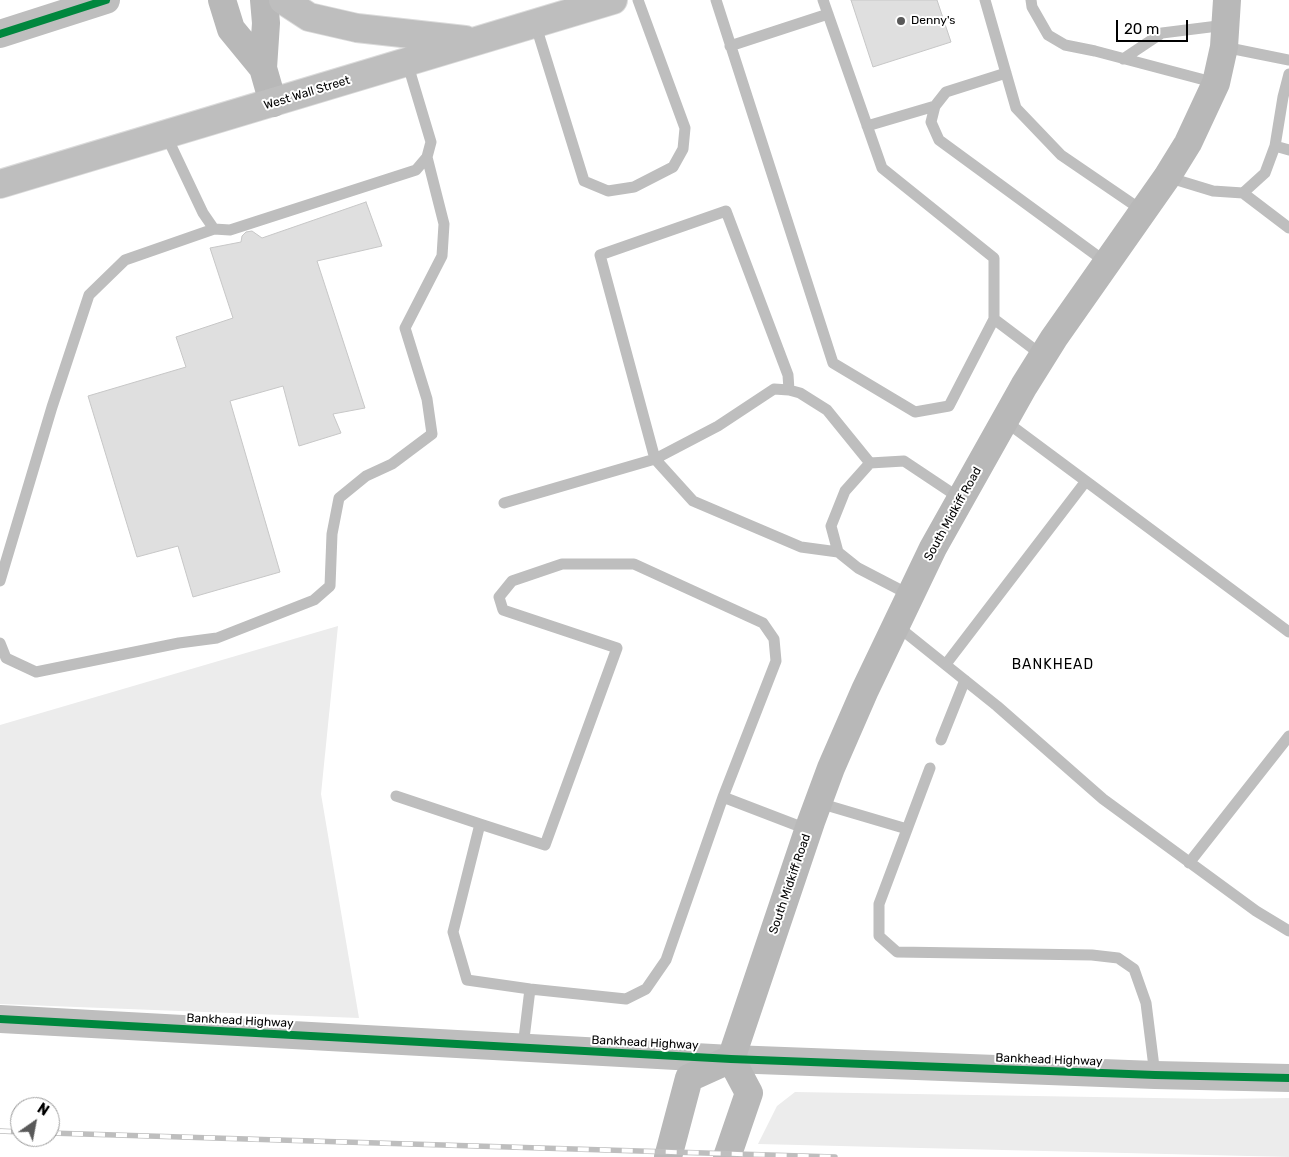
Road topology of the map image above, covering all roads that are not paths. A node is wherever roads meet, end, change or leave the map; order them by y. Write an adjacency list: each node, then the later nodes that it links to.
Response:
1 (106, 0): 11 (street)
2 (222, 0): 21 (main road)
3 (264, 0): 21 (main road)
4 (283, 0): 16 (street)
5 (613, 0): 13 (street, West Wall Street)
6 (638, 0): 13 (lane)
7 (716, 0): 17 (lane)
8 (823, 0): 12 (lane)
9 (985, 0): 22 (lane)
10 (1031, 0): 18 (lane)
11 (70, 5): 15 (street)
12 (828, 14): 17 (lane); 27 (lane)
13 (535, 23): 16 (street, West Wall Street)
14 (1226, 24): 18 (lane); 19 (lane); 24 (main road, South Midkiff Road)
15 (0, 34)
16 (476, 42): 20 (street, West Wall Street)
17 (730, 46): 39 (lane)
18 (1123, 58): 24 (lane)
19 (1289, 60)
20 (408, 62): 25 (street, West Wall Street); 31 (lane)
21 (263, 68): 25 (main road)
22 (1006, 73): 26 (lane); 35 (lane)
23 (1289, 74): 29 (lane)
24 (1216, 83): 32 (main road, South Midkiff Road)
25 (273, 103): 28 (street, West Wall Street)
26 (936, 106): 27 (lane); 38 (lane)
27 (867, 126): 39 (lane)
28 (166, 135): 33 (street, West Wall Street); 37 (lane)
29 (1275, 146): 30 (lane); 34 (lane)
30 (1289, 150)
31 (427, 157): 37 (lane); 53 (lane)
32 (1167, 177): 34 (lane); 35 (main road, South Midkiff Road)
33 (0, 184)
34 (1242, 193): 36 (lane)
35 (1143, 211): 38 (main road, South Midkiff Road)
36 (1289, 228)
37 (214, 229): 49 (lane)
38 (1107, 263): 40 (main road, South Midkiff Road)
39 (994, 319): 40 (lane)
40 (1043, 356): 42 (main road, South Midkiff Road)
41 (789, 390): 43 (lane); 43 (lane); 44 (lane)
42 (1005, 421): 45 (lane); 46 (main road, South Midkiff Road)
43 (655, 458): 47 (lane); 48 (lane)
44 (870, 463): 46 (lane); 48 (lane)
45 (1086, 481): 52 (lane); 54 (lane)
46 (961, 499): 50 (main road, South Midkiff Road)
47 (504, 503)
48 (838, 552): 50 (lane)
49 (0, 581)
50 (910, 595): 51 (main road, South Midkiff Road)
51 (896, 625): 54 (lane); 61 (main road, South Midkiff Road)
52 (1289, 632)
53 (0, 643)
54 (946, 664): 55 (lane)
55 (965, 680): 57 (lane); 65 (lane)
56 (1289, 736): 65 (lane)
57 (941, 740)
58 (930, 768): 63 (lane)
59 (396, 796): 62 (lane)
60 (722, 797): 62 (lane); 64 (lane); 67 (lane)
61 (819, 803): 63 (lane); 64 (main road, South Midkiff Road)
62 (480, 824): 67 (lane)
63 (907, 828): 71 (lane)
64 (809, 830): 70 (main road, South Midkiff Road)
65 (1189, 863): 66 (lane)
66 (1289, 931)
67 (530, 989): 69 (lane)
68 (0, 1019): 69 (street, Bankhead Highway)
69 (524, 1047): 70 (street, Bankhead Highway)
70 (731, 1059): 71 (street, Bankhead Highway); 73 (main road); 74 (main road)
71 (1155, 1076): 72 (street, Bankhead Highway)
72 (1289, 1078)
73 (668, 1157)
74 (727, 1157)

